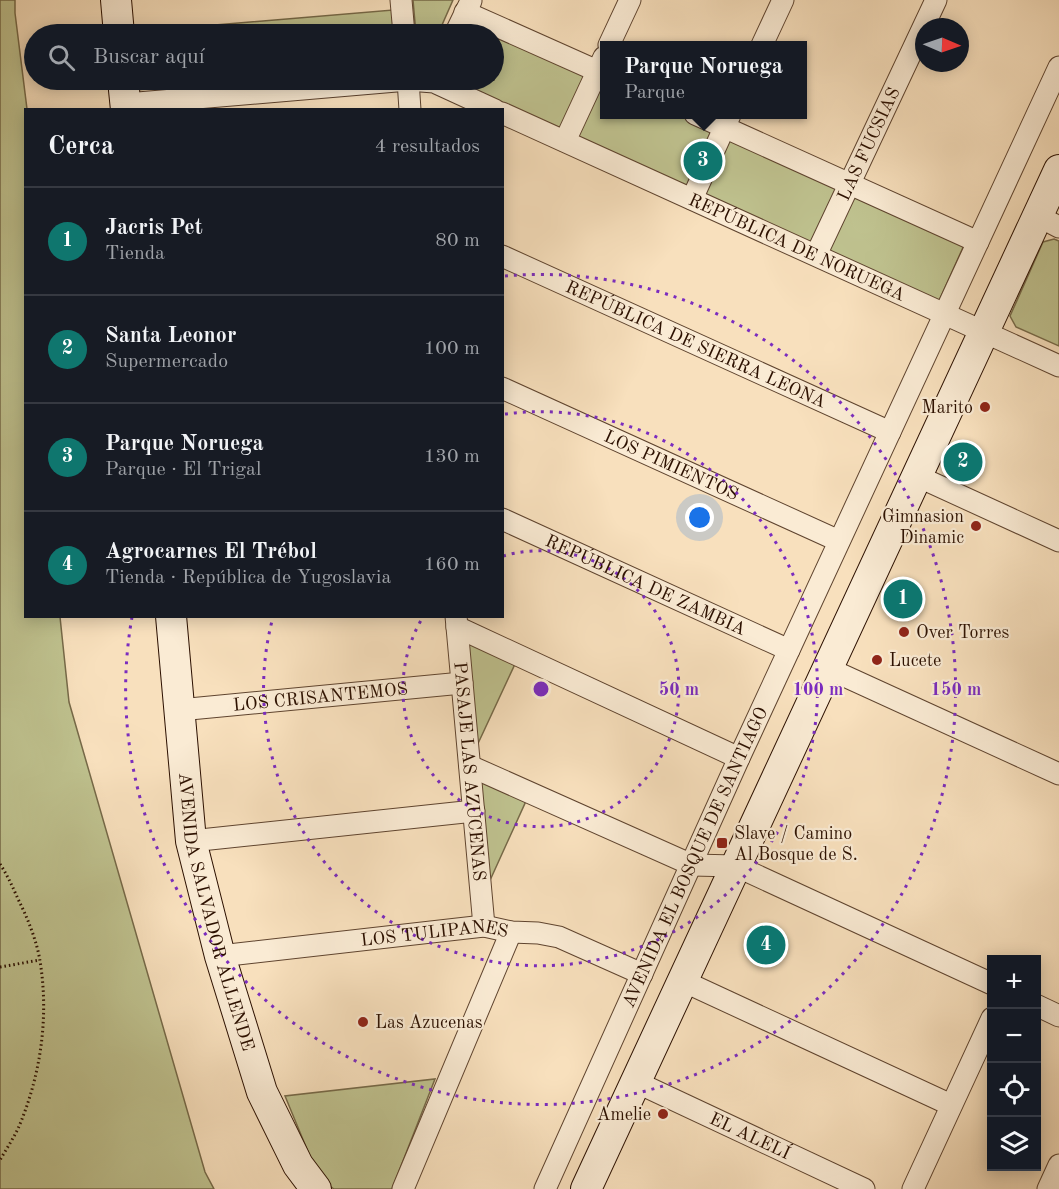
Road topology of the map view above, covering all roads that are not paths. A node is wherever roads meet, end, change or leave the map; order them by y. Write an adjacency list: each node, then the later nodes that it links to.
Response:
1 (116, 0): 7 (main road)
2 (401, 0): 8 (street)
3 (630, 0): 10 (street)
4 (783, 0): 11 (street)
5 (936, 0): 25 (street, LAS FUCSIAS)
6 (468, 6): 9 (street); 12 (street)
7 (118, 24)
8 (403, 24)
9 (460, 24)
10 (611, 41)
11 (764, 41)
12 (600, 66)
13 (1059, 67): 28 (street, AVENIDA EL BOSQUE DE SANTIAGO)
14 (600, 71): 23 (street)
15 (251, 90): 18 (street)
16 (409, 90): 19 (street)
17 (453, 90): 20 (street)
18 (125, 98)
19 (410, 108)
20 (491, 108)
21 (504, 114): 23 (street, REPÚBLICA DE NORUEGA)
22 (727, 121): 25 (street); 26 (street)
23 (565, 141): 26 (street, REPÚBLICA DE NORUEGA)
24 (1059, 170): 27 (main road)
25 (850, 184): 28 (street); 29 (street, LAS FUCSIAS)
26 (692, 199): 29 (street, REPÚBLICA DE NORUEGA)
27 (1048, 222): 32 (main road)
28 (978, 242): 31 (street, AVENIDA EL BOSQUE DE SANTIAGO)
29 (816, 255): 31 (street, REPÚBLICA DE NORUEGA)
30 (504, 257): 35 (street, REPÚBLICA DE SIERRA LEONA)
31 (945, 313): 32 (street, REPÚBLICA DE NORUEGA); 35 (street, AVENIDA EL BOSQUE DE SANTIAGO)
32 (984, 331): 33 (street, REPÚBLICA DE NORUEGA); 36 (main road)
33 (1059, 366)
34 (504, 389): 38 (street, LOS PIMIENTOS)
35 (890, 432): 38 (street, AVENIDA EL BOSQUE DE SANTIAGO)
36 (917, 476): 39 (street); 43 (main road)
37 (504, 520): 42 (street, REPÚBLICA DE ZAMBIA)
38 (839, 541): 42 (street, AVENIDA EL BOSQUE DE SANTIAGO)
39 (1059, 541)
40 (171, 618): 45 (main road, AVENIDA SALVADOR ALLENDE)
41 (456, 622): 44 (street, PASAJE LAS AZUCENAS); 46 (street)
42 (789, 650): 46 (street, AVENIDA EL BOSQUE DE SANTIAGO)
43 (827, 668): 48 (street); 52 (main road)
44 (462, 683): 45 (street, LOS CRISANTEMOS); 47 (street, PASAJE LAS AZUCENAS)
45 (179, 710): 50 (main road, AVENIDA SALVADOR ALLENDE)
46 (739, 758): 51 (street, AVENIDA EL BOSQUE DE SANTIAGO)
47 (470, 766): 49 (street, PASAJE LAS AZUCENAS); 51 (street)
48 (1059, 774)
49 (474, 811): 50 (street); 53 (street, PASAJE LAS AZUCENAS)
50 (191, 841): 55 (main road, AVENIDA SALVADOR ALLENDE)
51 (692, 865): 52 (street); 56 (street, AVENIDA EL BOSQUE DE SANTIAGO)
52 (736, 866): 57 (main road); 58 (street)
53 (484, 926): 54 (street, LOS TULIPANES); 55 (street, LOS TULIPANES)
54 (511, 932): 56 (street, LOS TULIPANES); 67 (street)
55 (220, 956): 66 (main road, AVENIDA SALVADOR ALLENDE)
56 (642, 974): 68 (street, AVENIDA EL BOSQUE DE SANTIAGO)
57 (683, 981): 62 (main road); 63 (street)
58 (987, 982)
59 (1041, 1007): 60 (street)
60 (1058, 1014)
61 (987, 1029): 63 (street)
62 (636, 1082): 65 (main road); 69 (street, EL ALELÍ)
63 (951, 1105): 70 (street)
64 (1059, 1165): 71 (street)
65 (591, 1188)
66 (316, 1189)
67 (403, 1189)
68 (545, 1189)
69 (864, 1189)
70 (913, 1189)
71 (1048, 1189)

